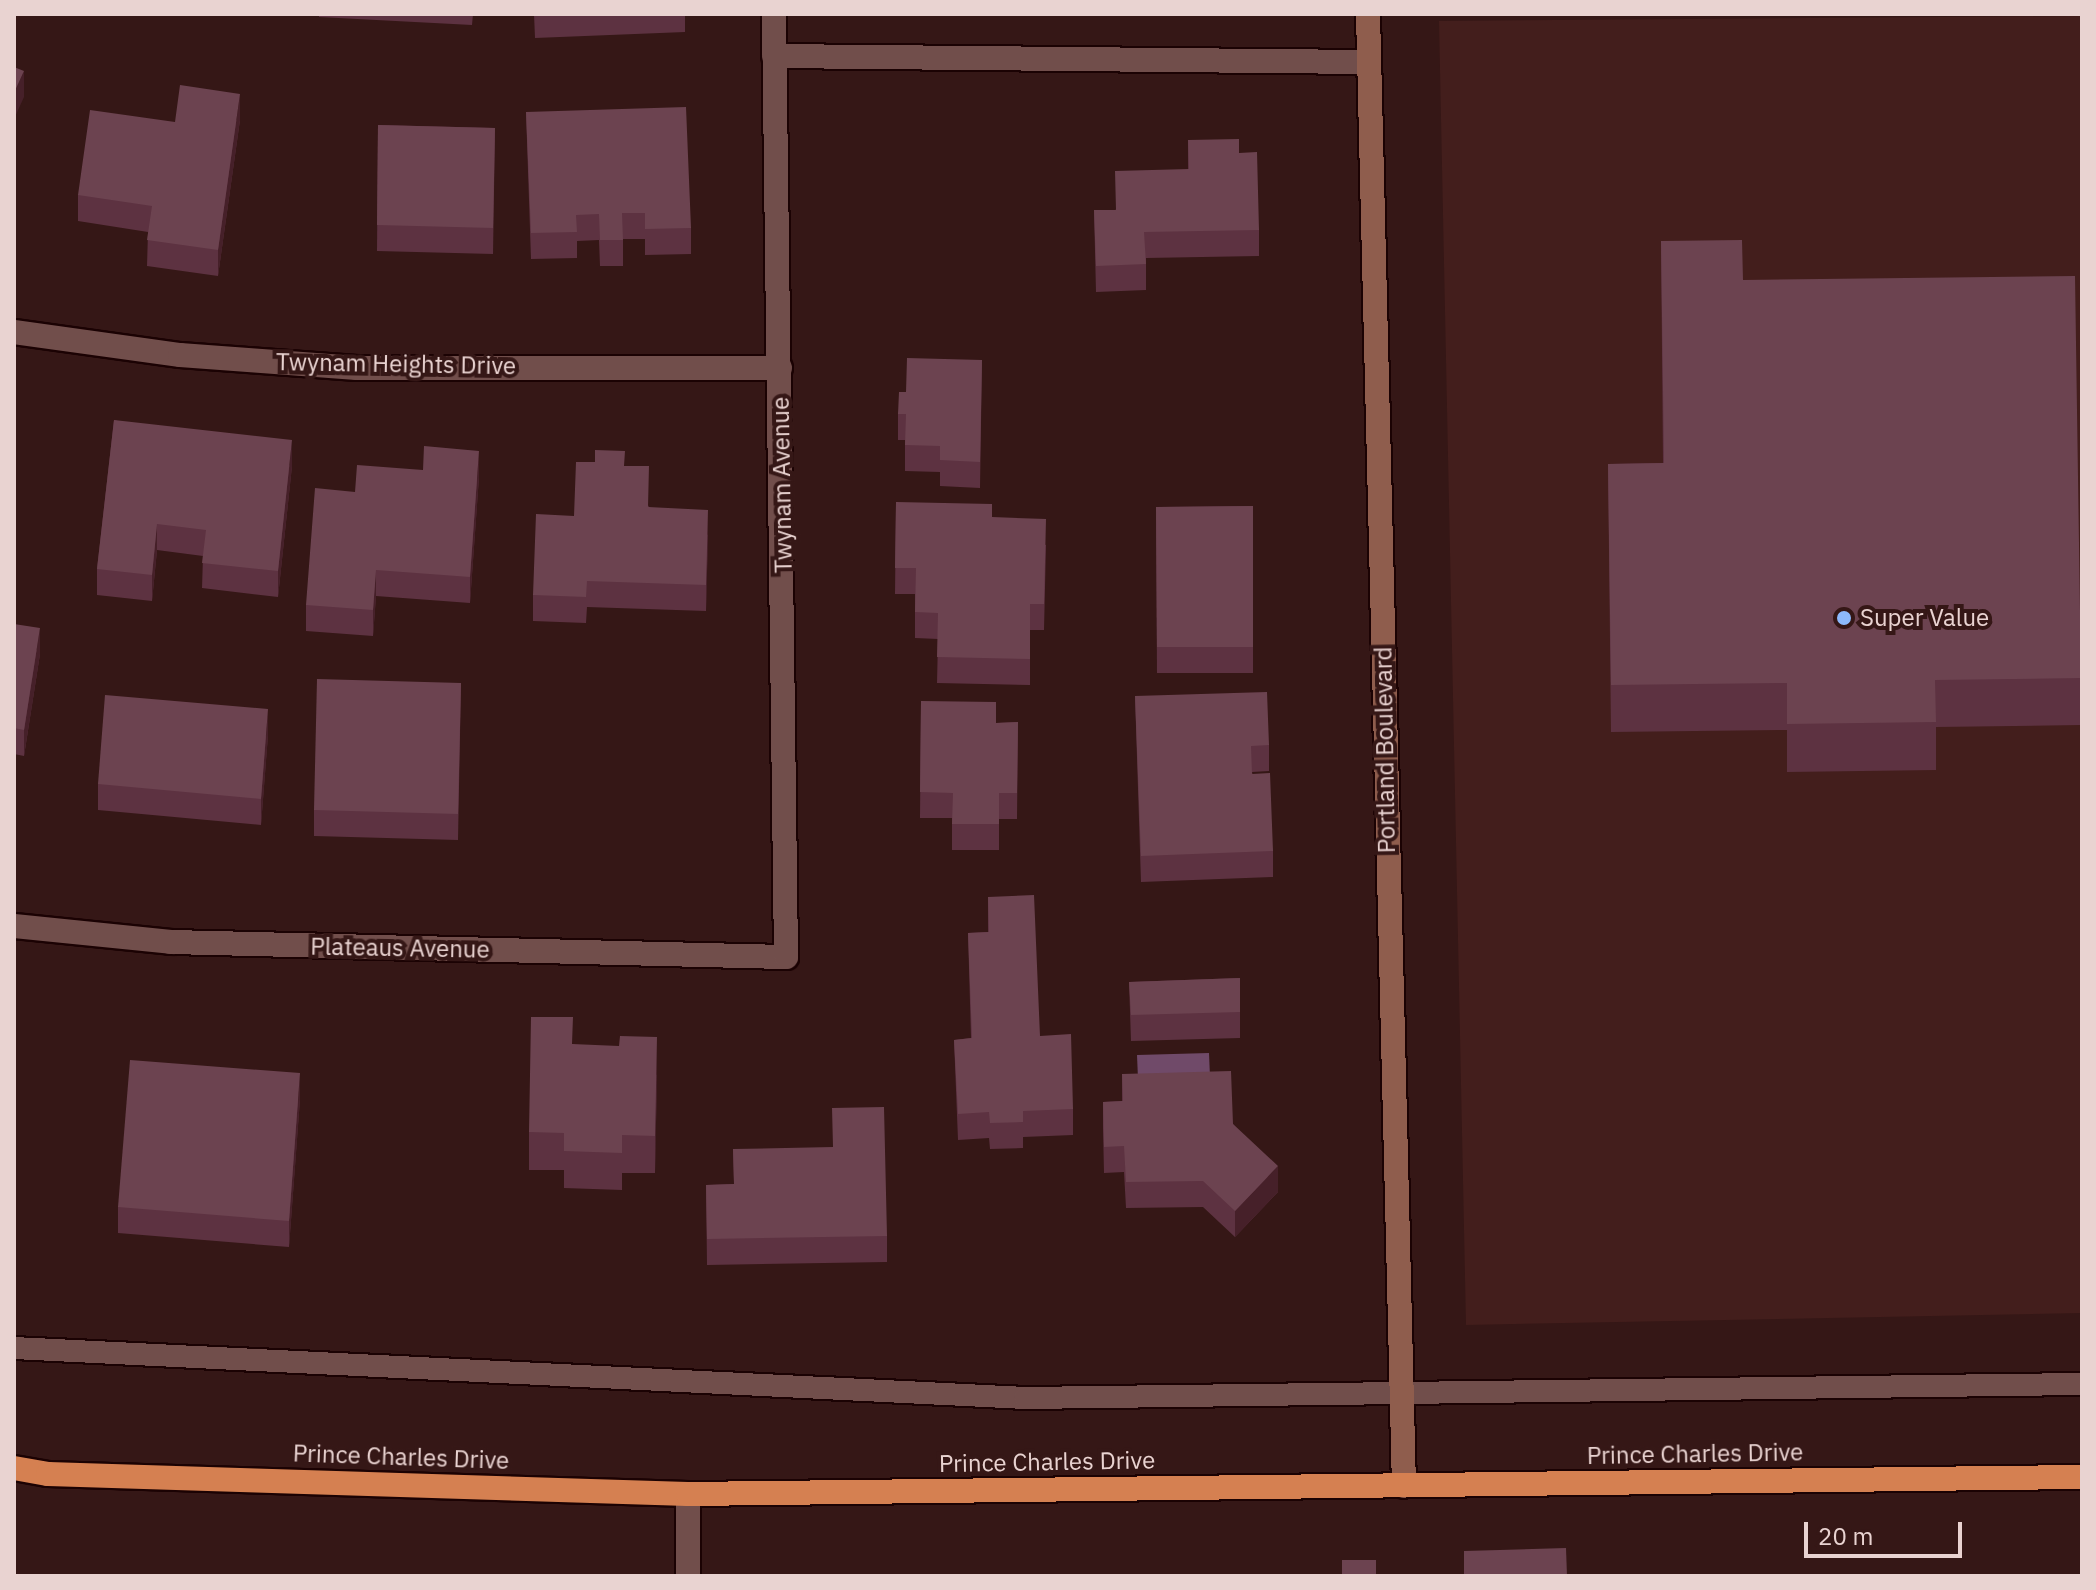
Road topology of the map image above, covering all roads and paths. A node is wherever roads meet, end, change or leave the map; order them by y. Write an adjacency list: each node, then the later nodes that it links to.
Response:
1 (774, 14): 3 (street, Twynam Avenue)
2 (1368, 14): 4 (street, Portland Boulevard)
3 (774, 56): 4 (street); 6 (street, Twynam Avenue)
4 (1368, 62): 11 (street, Portland Boulevard)
5 (14, 332): 6 (street, Twynam Heights Drive)
6 (780, 368): 8 (street, Twynam Avenue)
7 (14, 926): 8 (street, Plateaus Avenue)
8 (786, 957)
9 (14, 1348): 11 (lane)
10 (2082, 1384): 11 (lane)
11 (1401, 1393): 14 (street, Portland Boulevard)
12 (14, 1468): 15 (highway, Prince Charles Drive)
13 (2082, 1477): 14 (highway, Prince Charles Drive)
14 (1404, 1486): 15 (highway, Prince Charles Drive)
15 (688, 1494): 16 (street)
16 (688, 1576)

